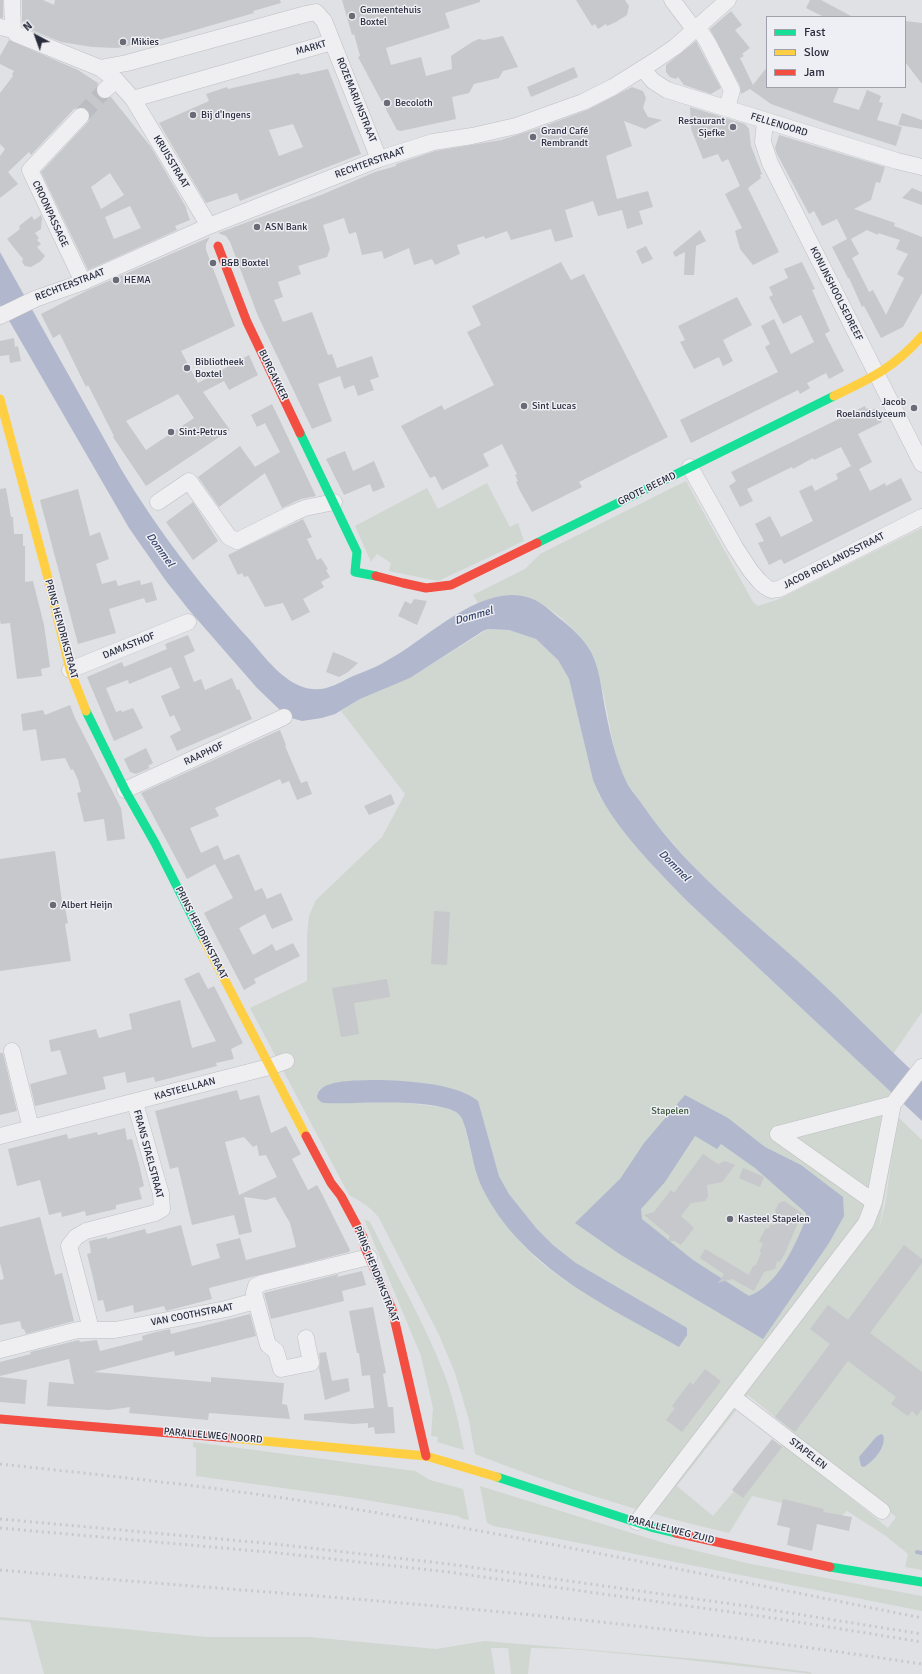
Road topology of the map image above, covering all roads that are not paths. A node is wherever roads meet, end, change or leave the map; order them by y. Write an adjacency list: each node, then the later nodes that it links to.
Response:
1 (12, 0): 4 (street)
2 (728, 0): 5 (street, RECHTERSTRAAT)
3 (673, 1): 5 (street)
4 (6, 28): 7 (street)
5 (696, 28): 8 (street, RECHTERSTRAAT); 10 (street)
6 (332, 42): 7 (street, MARKT); 9 (street, MARKT); 13 (street, ROZEMARIJNSTRAAT)
7 (100, 68): 9 (street)
8 (643, 69): 10 (street, FELLENOORD); 13 (street, RECHTERSTRAAT)
9 (133, 99): 15 (street, KRUISSTRAAT)
10 (726, 108): 12 (street, FELLENOORD)
11 (81, 116): 17 (street, CROONPASSAGE)
12 (765, 121): 14 (street, FELLENOORD); 20 (street, KONIJNSHOOLSEDREEF)
13 (379, 158): 15 (street, RECHTERSTRAAT)
14 (922, 167)
15 (209, 226): 17 (street, RECHTERSTRAAT)
16 (218, 246): 25 (street, BURGAKKER)
17 (83, 282): 18 (street, RECHTERSTRAAT)
18 (1, 316)
19 (922, 336): 20 (street, GROTE BEEMD)
20 (877, 375): 22 (street, KONIJNSHOOLSEDREEF); 23 (street, GROTE BEEMD)
21 (0, 399): 29 (street, PRINS HENDRIKSTRAAT)
22 (922, 464)
23 (690, 467): 26 (street, JACOB ROELANDSSTRAAT); 27 (street, GROTE BEEMD)
24 (158, 502): 25 (street)
25 (334, 502): 27 (street, BURGAKKER)
26 (922, 517)
27 (355, 572)
28 (188, 622): 29 (street, DAMASTHOF)
29 (70, 670): 31 (street, PRINS HENDRIKSTRAAT)
30 (284, 717): 31 (street, RAAPHOF)
31 (125, 790): 34 (street, PRINS HENDRIKSTRAAT)
32 (12, 1051): 38 (street)
33 (286, 1061): 34 (street, KASTEELLAAN)
34 (269, 1067): 36 (street, KASTEELLAAN); 41 (street, PRINS HENDRIKSTRAAT)
35 (920, 1069): 37 (street)
36 (135, 1103): 38 (street, KASTEELLAAN); 43 (street, FRANS STAELSTRAAT)
37 (893, 1104): 40 (street); 40 (street)
38 (31, 1128): 39 (street, KASTEELLAAN)
39 (0, 1136)
40 (874, 1202): 46 (street)
41 (369, 1257): 42 (street); 48 (street, PRINS HENDRIKSTRAAT)
42 (255, 1301): 43 (street, VAN COOTHSTRAAT); 44 (street)
43 (91, 1329): 45 (street, VAN COOTHSTRAAT)
44 (306, 1338)
45 (0, 1350)
46 (733, 1397): 49 (street, STAPELEN); 50 (street)
47 (0, 1419): 48 (street, PARALLELWEG NOORD)
48 (426, 1456): 50 (street, PARALLELWEG ZUID)
49 (882, 1511)
50 (636, 1522): 51 (street, PARALLELWEG ZUID)
51 (922, 1582)

